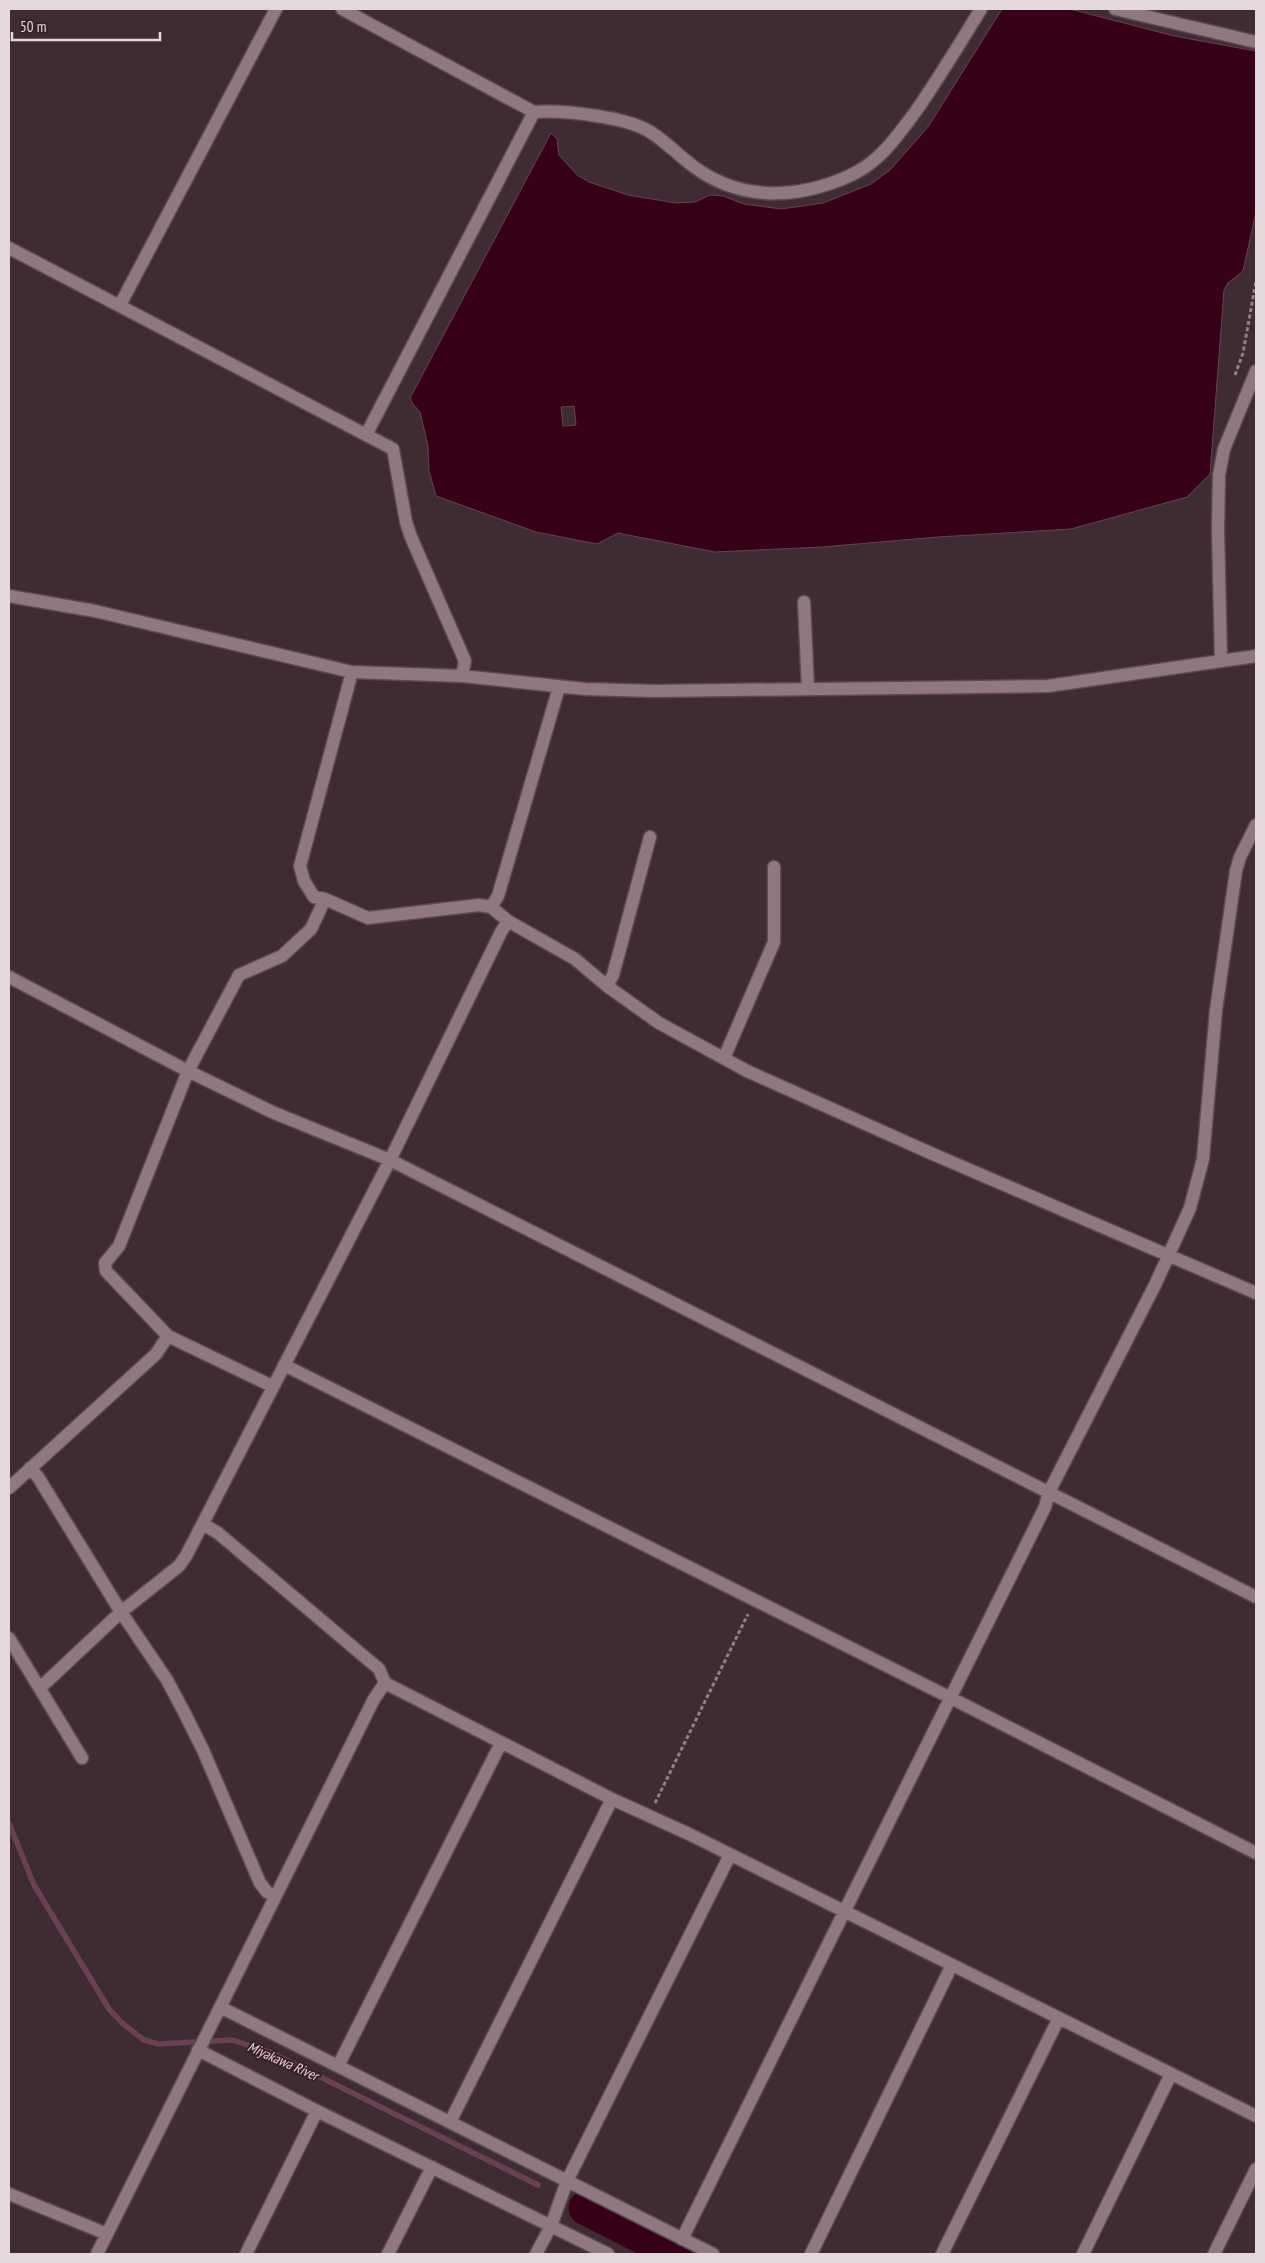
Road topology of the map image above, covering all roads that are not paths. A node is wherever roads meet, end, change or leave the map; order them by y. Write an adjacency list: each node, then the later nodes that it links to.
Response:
1 (276, 9): 8 (street)
2 (342, 9): 6 (street)
3 (981, 9): 6 (street)
4 (1115, 9): 5 (street)
5 (1256, 42)
6 (534, 112): 10 (street)
7 (9, 248): 8 (street)
8 (120, 306): 10 (street)
9 (1256, 372): 14 (street)
10 (366, 434): 16 (street)
11 (9, 596): 15 (street)
12 (804, 602): 18 (street)
13 (1256, 656): 14 (street)
14 (1221, 660): 18 (street)
15 (352, 672): 16 (street); 22 (street)
16 (462, 676): 17 (street)
17 (558, 687): 18 (street); 23 (street)
18 (808, 689)
19 (1256, 825): 30 (street)
20 (650, 837): 26 (street)
21 (774, 867): 27 (street)
22 (325, 899): 23 (street); 28 (street)
23 (492, 907): 24 (street)
24 (508, 921): 26 (street); 29 (street)
25 (9, 977): 28 (street)
26 (607, 986): 27 (street)
27 (724, 1058): 30 (street)
28 (188, 1071): 29 (street); 32 (street)
29 (390, 1160): 33 (street); 37 (street)
30 (1169, 1255): 31 (street); 37 (street)
31 (1256, 1293)
32 (168, 1336): 34 (street); 35 (street)
33 (284, 1365): 34 (street); 44 (street)
34 (272, 1386): 38 (street)
35 (30, 1468): 36 (street); 40 (street)
36 (9, 1488)
37 (1049, 1492): 39 (street); 44 (street)
38 (204, 1524): 40 (street); 42 (street)
39 (1256, 1597)
40 (121, 1612): 43 (street); 50 (street)
41 (9, 1638): 43 (street)
42 (385, 1683): 45 (street); 50 (street)
43 (41, 1687): 46 (street)
44 (951, 1698): 48 (street); 51 (street)
45 (501, 1743): 47 (street); 56 (street)
46 (82, 1758)
47 (612, 1799): 49 (street); 60 (street)
48 (1256, 1853)
49 (730, 1855): 51 (street); 63 (street)
50 (275, 1896): 53 (street)
51 (845, 1912): 52 (street); 67 (street)
52 (952, 1965): 54 (street); 74 (street)
53 (220, 2007): 55 (street); 56 (street)
54 (1059, 2018): 57 (street); 75 (street)
55 (198, 2050): 58 (street); 66 (street)
56 (338, 2066): 60 (street)
57 (1171, 2074): 59 (street); 76 (street)
58 (317, 2111): 61 (street); 69 (street)
59 (1256, 2116)
60 (450, 2122): 63 (street)
61 (432, 2167): 65 (street); 70 (street)
62 (1256, 2169): 77 (street)
63 (567, 2181): 65 (street); 67 (street)
64 (9, 2194): 66 (street)
65 (550, 2226): 71 (street); 72 (street)
66 (106, 2234): 68 (street)
67 (682, 2239): 73 (street)
68 (97, 2254)
69 (246, 2254)
70 (388, 2254)
71 (536, 2254)
72 (608, 2254)
73 (713, 2254)
74 (811, 2254)
75 (942, 2254)
76 (1083, 2254)
77 (1214, 2254)

